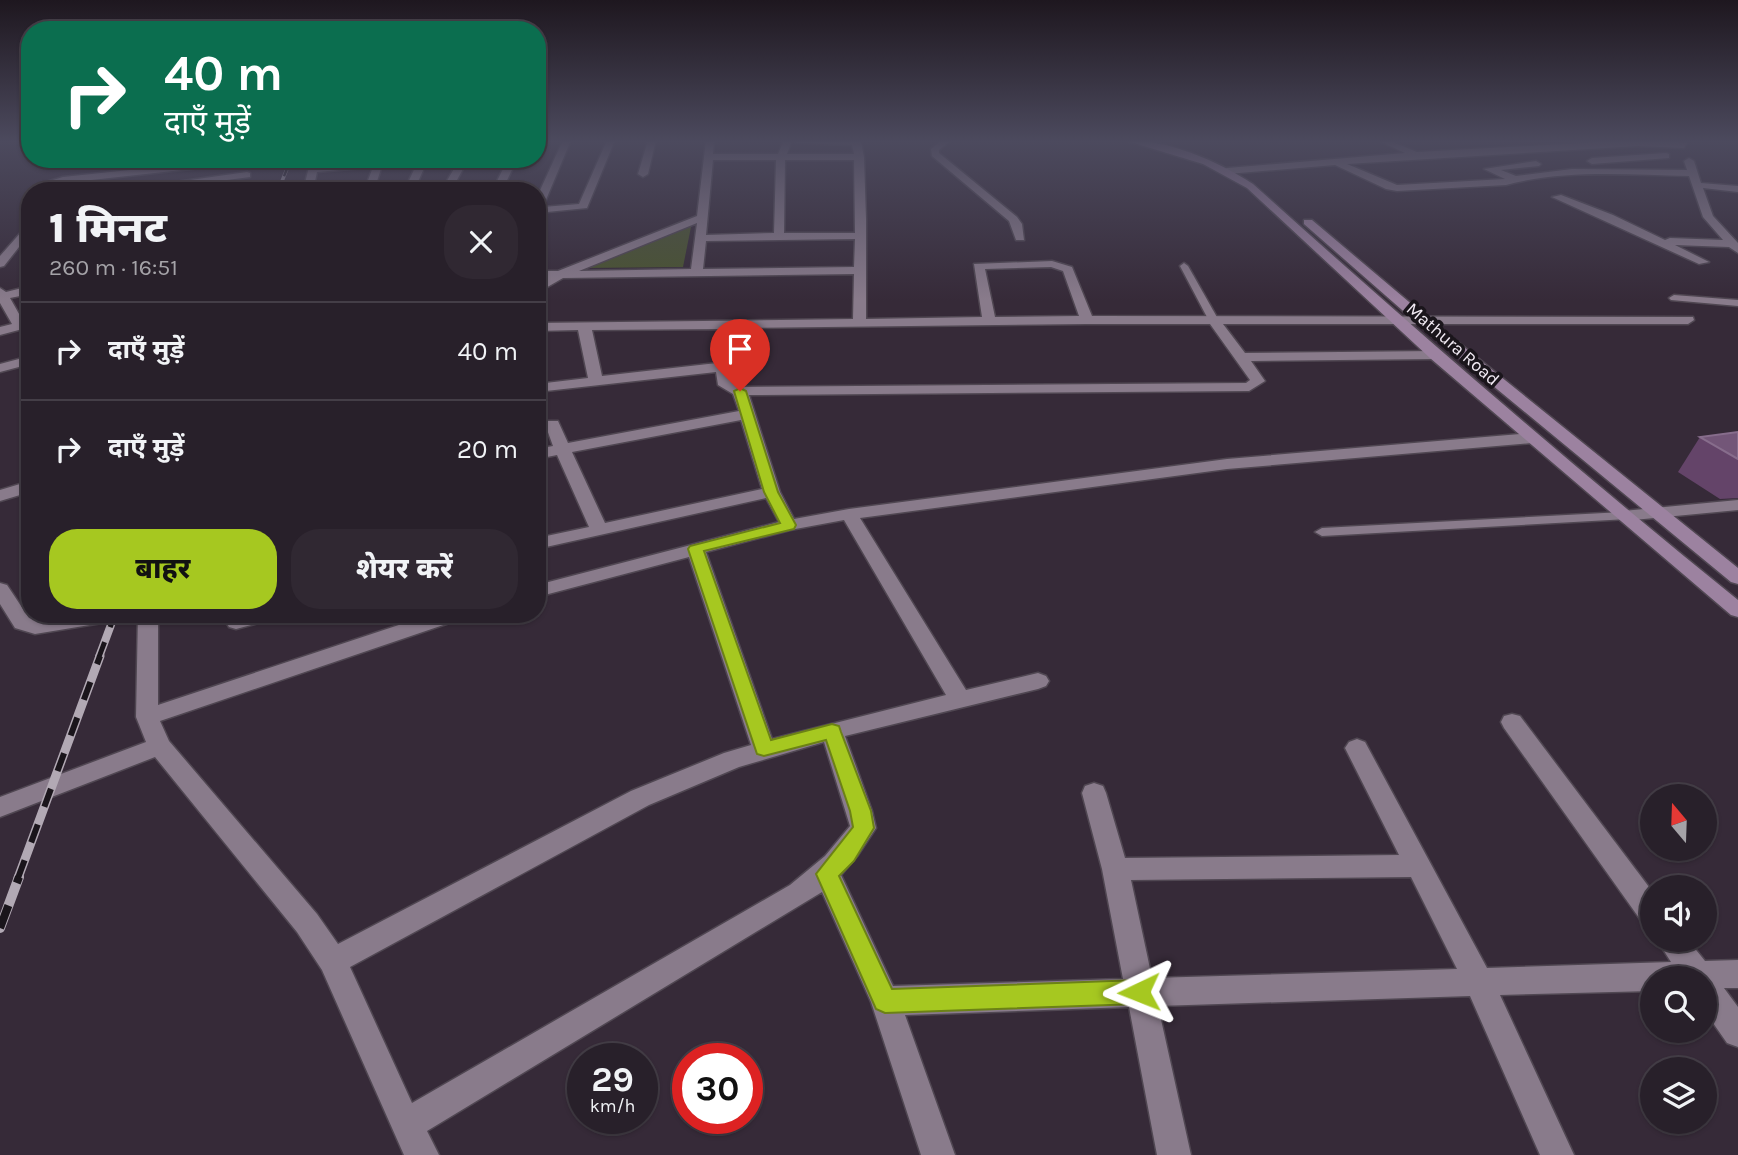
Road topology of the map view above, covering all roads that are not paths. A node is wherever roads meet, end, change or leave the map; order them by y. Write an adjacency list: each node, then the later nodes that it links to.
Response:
1 (588, 194): 10 (street)
2 (705, 194): 11 (street)
3 (780, 194): 12 (street)
4 (860, 194): 13 (street)
5 (983, 194): 16 (street)
6 (1259, 194): 38 (main road, Mathura Road)
7 (1267, 194): 39 (main road, Mathura Road)
8 (1700, 194): 18 (street)
9 (1557, 197): 17 (street)
10 (546, 209)
11 (703, 217): 15 (street); 26 (street)
12 (779, 236): 13 (street); 15 (street)
13 (861, 236): 24 (street)
14 (21, 237): 20 (street)
15 (701, 238): 25 (street)
16 (1020, 238)
17 (1659, 241): 18 (street); 21 (street)
18 (1735, 247)
19 (21, 252): 20 (street)
20 (9, 253): 22 (street)
21 (1703, 262)
22 (0, 264)
23 (1184, 266): 34 (lane)
24 (860, 270): 25 (street); 40 (street)
25 (697, 272): 26 (street)
26 (561, 274): 27 (street); 28 (street)
27 (546, 275)
28 (546, 283)
29 (21, 291): 30 (street)
30 (1, 294): 33 (street)
31 (1674, 298): 32 (lane)
32 (1738, 303)
33 (21, 319)
34 (1213, 319): 35 (street); 38 (street); 47 (street)
35 (1087, 320): 37 (street); 37 (street)
36 (1688, 320): 39 (street)
37 (989, 321): 40 (street)
38 (1397, 321): 39 (street); 46 (main road, Mathura Road)
39 (1423, 321): 63 (main road, Mathura Road)
40 (859, 322): 41 (street)
41 (733, 324): 43 (street); 49 (street)
42 (21, 325): 45 (street)
43 (584, 326): 44 (street); 51 (street)
44 (546, 327)
45 (0, 331)
46 (1435, 355): 47 (street); 56 (main road, Mathura Road)
47 (1240, 357): 53 (street)
48 (21, 362): 50 (street)
49 (723, 367): 51 (street); 53 (street)
50 (0, 368)
51 (596, 380): 52 (street)
52 (546, 387)
53 (740, 391): 54 (street)
54 (746, 414): 57 (street); 60 (street)
55 (554, 424): 57 (street)
56 (1532, 438): 64 (street); 65 (main road, Mathura Road)
57 (562, 449): 58 (street); 67 (street)
58 (546, 452)
59 (21, 489): 61 (street)
60 (771, 492): 66 (street); 67 (street)
61 (0, 496)
62 (1738, 506): 63 (street)
63 (1659, 513): 65 (street); 71 (main road, Mathura Road)
64 (849, 514): 66 (street); 81 (street)
65 (1623, 516): 68 (lane); 74 (main road, Mathura Road)
66 (789, 525): 70 (street)
67 (598, 528): 69 (street)
68 (1322, 532)
69 (546, 542)
70 (696, 549): 73 (street); 87 (street)
71 (1738, 578)
72 (0, 589): 75 (street)
73 (546, 589)
74 (1738, 610)
75 (21, 621)
76 (22, 623): 77 (street)
77 (59, 623)
78 (148, 623): 82 (street)
79 (427, 623): 82 (street)
80 (1038, 681): 81 (street)
81 (961, 701): 84 (street)
82 (147, 718): 85 (street)
83 (1511, 722): 93 (street)
84 (832, 732): 87 (street); 92 (street)
85 (159, 746): 89 (street); 94 (street)
86 (1357, 748): 90 (street)
87 (764, 749): 94 (street)
88 (1094, 793): 91 (street)
89 (0, 807)
90 (1418, 866): 91 (street); 98 (street)
91 (1115, 869): 99 (street)
92 (827, 874): 100 (street); 103 (street)
93 (1640, 897)
94 (333, 961): 103 (street)
95 (1738, 974): 96 (street)
96 (1717, 977)
97 (1640, 980): 98 (street)
98 (1478, 981): 99 (street); 107 (street)
99 (1139, 992): 100 (street); 106 (street)
100 (885, 1001): 105 (street)
101 (1717, 1003): 102 (street)
102 (1738, 1032)
103 (405, 1125): 104 (street)
104 (422, 1155)
105 (938, 1155)
106 (1174, 1155)
107 (1557, 1155)

